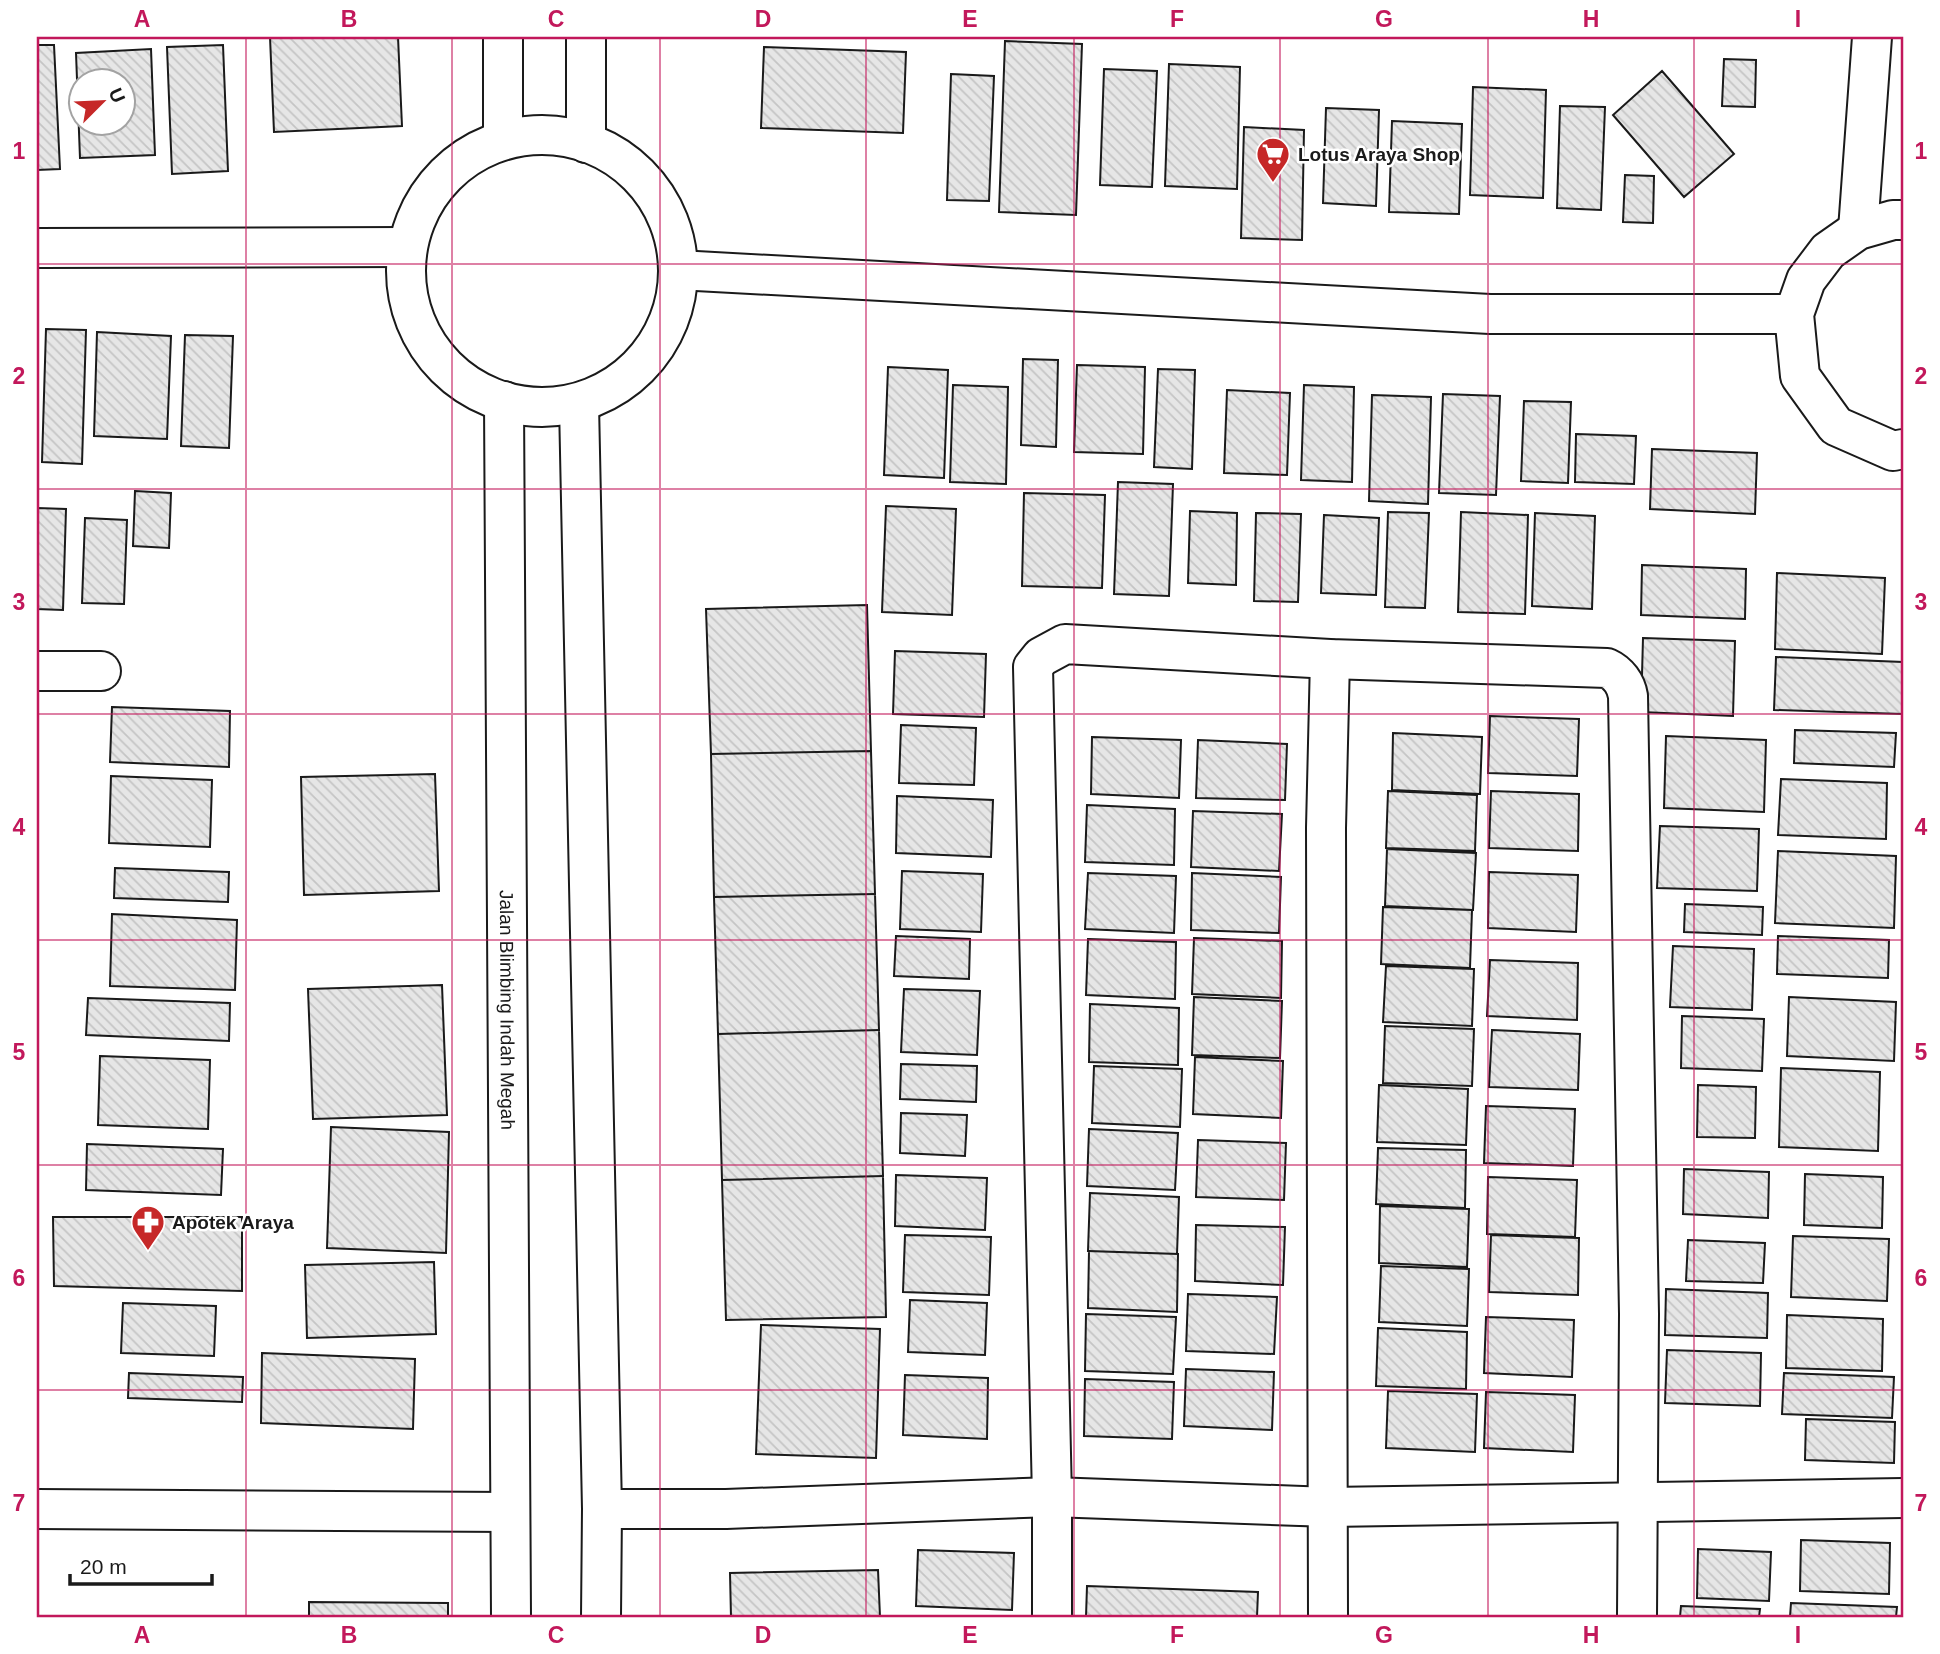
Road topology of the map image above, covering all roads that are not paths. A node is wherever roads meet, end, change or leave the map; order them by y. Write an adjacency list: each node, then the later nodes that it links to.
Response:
1 (503, 37): 4 (street)
2 (586, 37): 5 (street)
3 (1872, 37): 7 (street)
4 (503, 140): 5 (street); 8 (street)
5 (586, 143): 10 (street)
6 (1903, 220): 7 (street)
7 (1858, 230): 11 (street)
8 (407, 247): 9 (street); 12 (street)
9 (37, 248)
10 (678, 270): 11 (street); 13 (street)
11 (1794, 314): 14 (street)
12 (505, 401): 13 (street); 24 (street, Jalan Blimbing Indah Megah)
13 (579, 404): 23 (street)
14 (1903, 449)
15 (1330, 659): 18 (street); 20 (street); 21 (street)
16 (37, 671): 17 (street)
17 (101, 671)
18 (1052, 1497): 21 (street); 23 (street); 27 (street)
19 (1903, 1498): 20 (street)
20 (1638, 1502): 21 (street); 29 (street)
21 (1329, 1507): 28 (street)
22 (37, 1509): 24 (street)
23 (602, 1509): 26 (street)
24 (510, 1512): 25 (street, Jalan Blimbing Indah Megah)
25 (510, 1617)
26 (601, 1617)
27 (1052, 1617)
28 (1328, 1617)
29 (1637, 1617)

